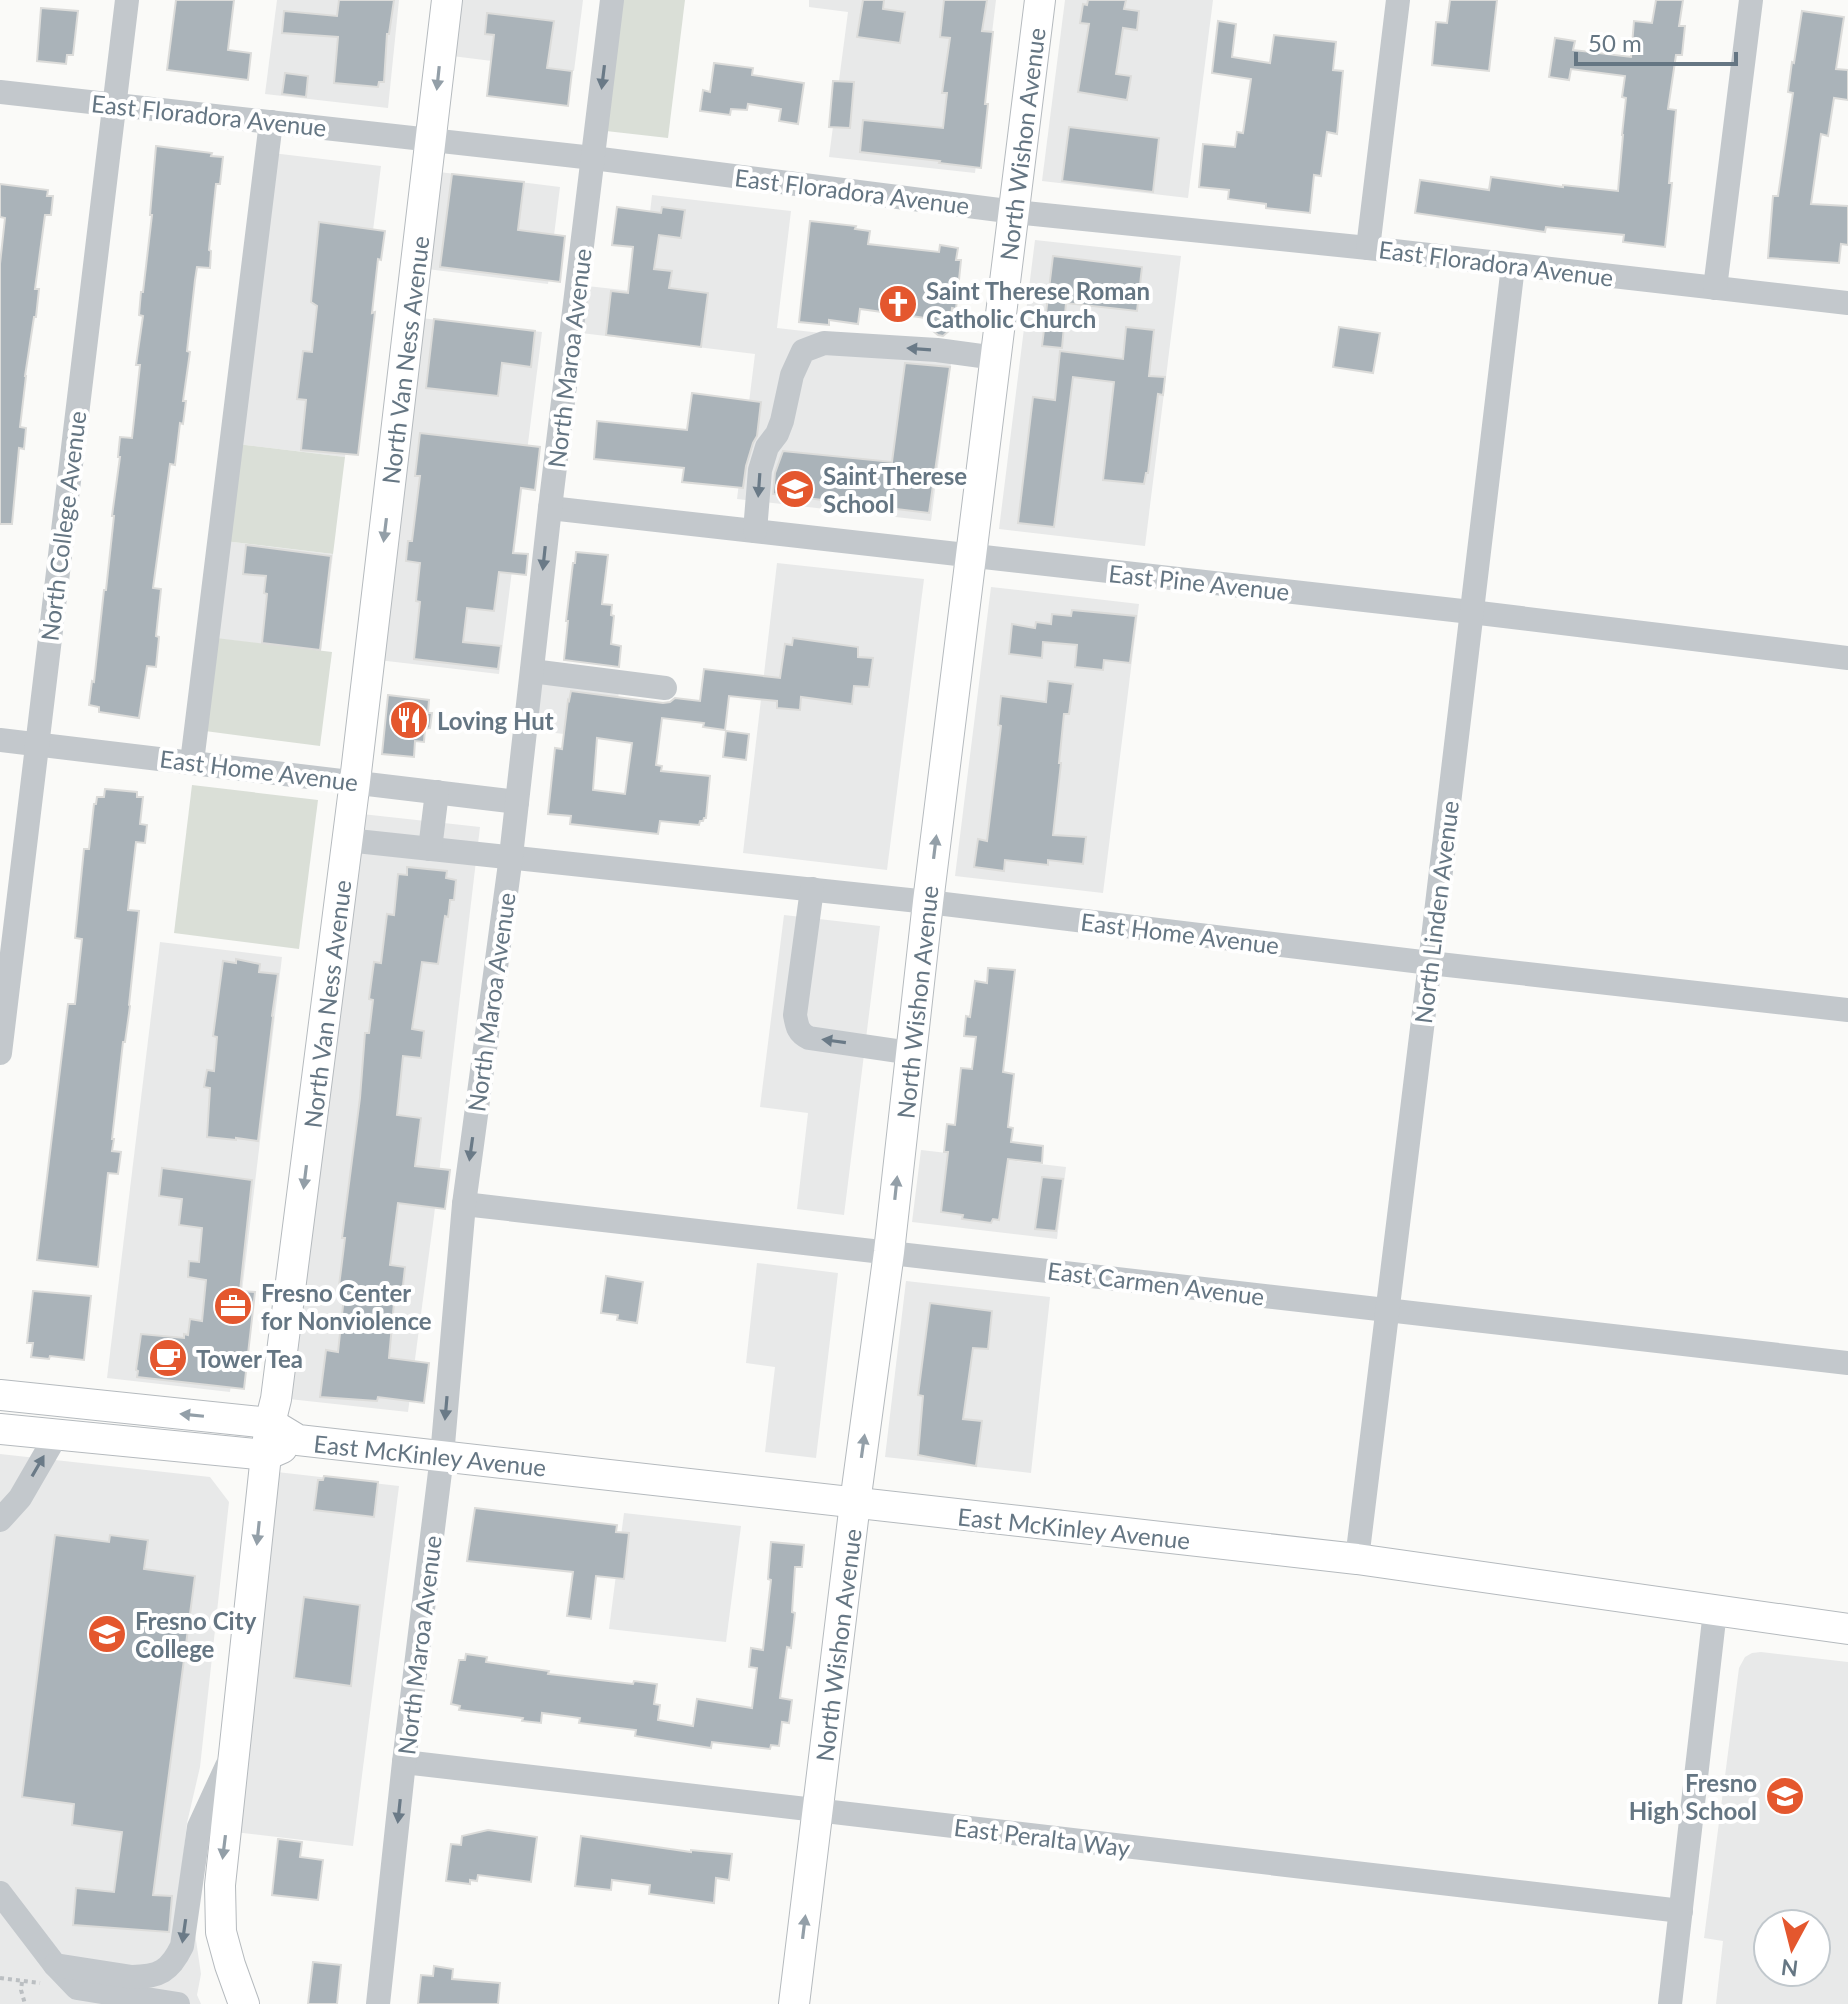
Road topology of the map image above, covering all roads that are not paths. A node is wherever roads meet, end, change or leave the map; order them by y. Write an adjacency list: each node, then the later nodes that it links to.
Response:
1 (127, 0): 8 (street, North College Avenue)
2 (447, 0): 10 (main road, North Van Ness Avenue, one-way to 10)
3 (612, 0): 11 (street, North Maroa Avenue, one-way to 11)
4 (1040, 0): 12 (main road, North Wishon Avenue)
5 (1398, 0): 13 (street)
6 (1751, 0): 15 (street)
7 (0, 92): 8 (street, East Floradora Avenue)
8 (114, 105): 9 (street, East Floradora Avenue); 26 (street, North College Avenue)
9 (271, 122): 10 (street, East Floradora Avenue); 27 (street)
10 (431, 139): 11 (street, East Floradora Avenue); 28 (main road, North Van Ness Avenue, one-way to 28)
11 (593, 158): 12 (street, East Floradora Avenue); 18 (street, North Maroa Avenue)
12 (1015, 212): 13 (street, East Floradora Avenue); 17 (main road, North Wishon Avenue)
13 (1368, 248): 14 (street, East Floradora Avenue)
14 (1513, 266): 15 (street, East Floradora Avenue); 21 (street, North Linden Avenue)
15 (1715, 288): 16 (street, East Floradora Avenue)
16 (1848, 303)
17 (996, 358): 19 (street, one-way to 19); 20 (main road, North Wishon Avenue)
18 (550, 508): 19 (street, East Pine Avenue); 23 (street, North Maroa Avenue, one-way to 23)
19 (755, 531): 20 (street, East Pine Avenue)
20 (970, 556): 21 (street, East Pine Avenue); 35 (main road, North Wishon Avenue, one-way to 20)
21 (1471, 612): 22 (street, East Pine Avenue); 36 (street, North Linden Avenue)
22 (1848, 658)
23 (532, 671): 24 (street); 30 (street, North Maroa Avenue)
24 (665, 688)
25 (0, 740): 26 (street, East Home Avenue)
26 (36, 744): 27 (street, East Home Avenue); 38 (street, North College Avenue)
27 (192, 762): 28 (street, East Home Avenue)
28 (355, 781): 29 (street, East Home Avenue); 31 (main road, North Van Ness Avenue)
29 (437, 792): 30 (street, East Home Avenue); 32 (street)
30 (517, 802): 33 (street, North Maroa Avenue)
31 (347, 840): 32 (street, East Home Avenue); 45 (main road, North Van Ness Avenue, one-way to 45)
32 (430, 849): 33 (street, East Home Avenue)
33 (511, 856): 34 (street, East Home Avenue); 40 (street, North Maroa Avenue, one-way to 40)
34 (812, 889): 35 (street, East Home Avenue); 39 (street, one-way to 34)
35 (928, 902): 36 (street, East Home Avenue); 39 (main road, North Wishon Avenue)
36 (1430, 963): 37 (street, East Home Avenue); 42 (street, North Linden Avenue)
37 (1848, 1010)
38 (0, 1053)
39 (911, 1053): 41 (main road, North Wishon Avenue, one-way to 39)
40 (464, 1204): 41 (street, East Carmen Avenue); 50 (street, North Maroa Avenue, one-way to 50)
41 (889, 1252): 42 (street, East Carmen Avenue); 51 (main road, North Wishon Avenue, one-way to 41)
42 (1388, 1310): 43 (street, East Carmen Avenue); 53 (street, North Linden Avenue)
43 (1848, 1363)
44 (0, 1395): 45 (main road, East McKinley Avenue, one-way to 44)
45 (270, 1423): 48 (main road, East McKinley Avenue); 49 (main road, North Van Ness Avenue)
46 (0, 1429): 47 (main road)
47 (57, 1434): 49 (main road); 52 (street, one-way to 47)
48 (298, 1440): 49 (main road, East McKinley Avenue); 50 (main road, East McKinley Avenue)
49 (266, 1455): 56 (main road, North Van Ness Avenue, one-way to 56)
50 (442, 1456): 51 (main road, East McKinley Avenue); 57 (street, North Maroa Avenue)
51 (855, 1503): 53 (main road, East McKinley Avenue); 58 (main road, North Wishon Avenue)
52 (0, 1520)
53 (1357, 1559): 54 (main road, East McKinley Avenue)
54 (1715, 1611): 55 (main road, East McKinley Avenue); 60 (street)
55 (1848, 1629)
56 (235, 1750): 61 (street, one-way to 61); 63 (main road, North Van Ness Avenue, one-way to 63)
57 (404, 1762): 58 (street, East Peralta Way); 64 (street, North Maroa Avenue, one-way to 64)
58 (818, 1812): 60 (street, East Peralta Way); 65 (main road, North Wishon Avenue, one-way to 58)
59 (0, 1893): 61 (street)
60 (1681, 1911): 66 (street)
61 (49, 1974): 62 (street)
62 (178, 2004)
63 (244, 2004)
64 (378, 2004)
65 (794, 2004)
66 (1670, 2004)

